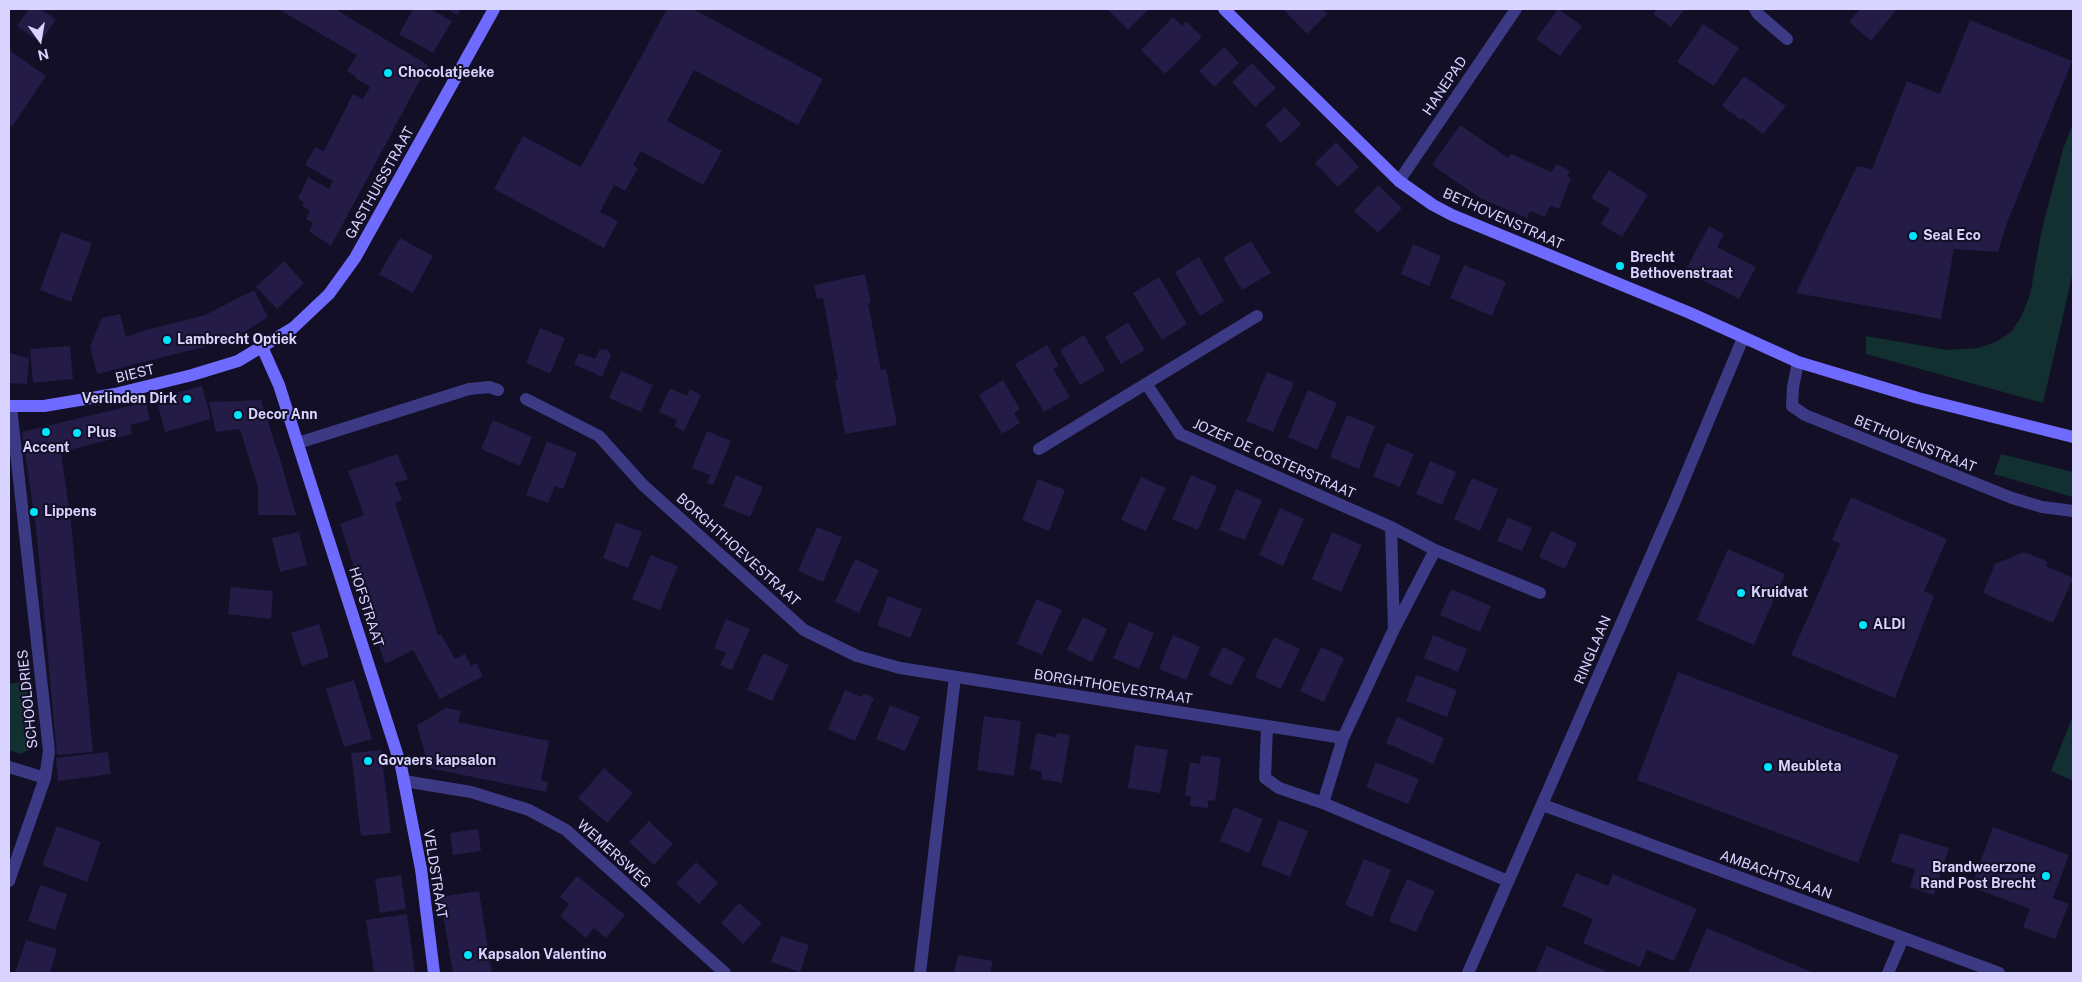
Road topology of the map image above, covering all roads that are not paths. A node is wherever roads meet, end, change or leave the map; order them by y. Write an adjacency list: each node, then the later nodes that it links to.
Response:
1 (494, 9): 9 (main road, GASTHUISSTRAAT)
2 (1224, 9): 6 (main road, BETHOVENSTRAAT)
3 (1516, 9): 6 (street, HANEPAD)
4 (1755, 9): 5 (street)
5 (1787, 39)
6 (1400, 181): 8 (main road, BETHOVENSTRAAT)
7 (1257, 316): 11 (street)
8 (1743, 338): 10 (main road, BETHOVENSTRAAT); 30 (street, RINGLAAN)
9 (262, 347): 14 (main road, BIEST); 16 (main road, HOFSTRAAT)
10 (1798, 362): 15 (main road, BETHOVENSTRAAT); 18 (street, BETHOVENSTRAAT)
11 (1147, 385): 17 (street); 19 (street, JOZEF DE COSTERSTRAAT)
12 (498, 390): 16 (street)
13 (526, 399): 23 (street, BORGHTHOEVESTRAAT)
14 (10, 406): 27 (street, SCHOOLDRIES)
15 (2072, 433)
16 (298, 444): 28 (main road, HOFSTRAAT)
17 (1039, 449)
18 (2073, 511)
19 (1391, 527): 20 (street, JOZEF DE COSTERSTRAAT); 22 (street)
20 (1435, 550): 21 (street, JOZEF DE COSTERSTRAAT); 22 (street)
21 (1540, 593)
22 (1394, 628): 25 (street)
23 (955, 677): 24 (street, BORGHTHOEVESTRAAT); 36 (street)
24 (1267, 727): 25 (street, BORGHTHOEVESTRAAT); 29 (street)
25 (1342, 738): 29 (street)
26 (9, 767): 27 (street)
27 (45, 778): 31 (street, SCHOOLDRIES)
28 (404, 780): 34 (main road, VELDSTRAAT); 35 (street, WEMERSWEG)
29 (1323, 803): 32 (street)
30 (1543, 805): 32 (street, RINGLAAN); 33 (street, AMBACHTSLAAN)
31 (9, 881)
32 (1508, 881): 37 (street, RINGLAAN)
33 (1904, 938): 38 (street); 39 (street, AMBACHTSLAAN)
34 (434, 973)
35 (725, 973)
36 (920, 973)
37 (1468, 973)
38 (1888, 973)
39 (1999, 973)

